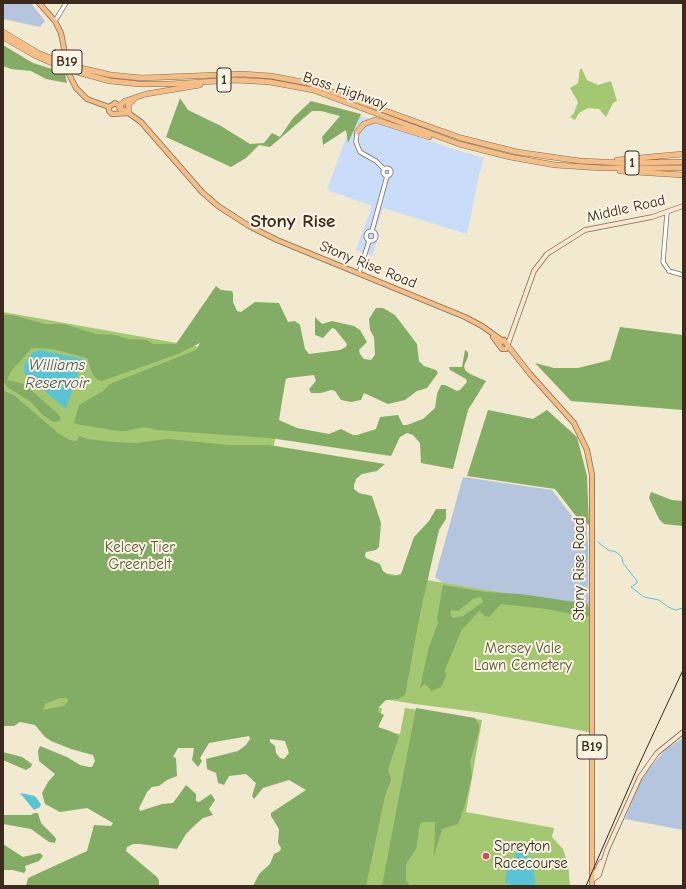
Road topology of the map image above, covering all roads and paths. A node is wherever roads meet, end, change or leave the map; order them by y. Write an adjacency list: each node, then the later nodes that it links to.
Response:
1 (39, 3): 3 (main road, B19)
2 (66, 3): 3 (street)
3 (55, 21): 9 (main road, B19)
4 (3, 32): 6 (highway, Bass Highway / 1)
5 (3, 37): 6 (highway, Bass Highway / 1)
6 (62, 65): 7 (highway, Bass Highway / 1, bridge); 15 (highway, Bass Highway / 1, bridge)
7 (235, 80): 8 (highway); 13 (highway, Bass Highway / 1)
8 (135, 98): 10 (highway); 11 (highway)
9 (109, 107): 10 (main road, B19); 10 (main road, B19)
10 (119, 108): 11 (main road, Stony Rise Road / B19)
11 (130, 114): 26 (main road, Stony Rise Road / B19)
12 (357, 132): 13 (highway); 19 (street)
13 (460, 144): 17 (highway, Bass Highway / 1)
14 (683, 154): 15 (highway)
15 (580, 161): 16 (highway, Bass Highway / 1)
16 (683, 162)
17 (555, 164): 18 (highway, Bass Highway / 1); 20 (highway)
18 (683, 168)
19 (384, 169): 21 (street); 21 (street)
20 (683, 175)
21 (388, 176): 24 (street)
22 (683, 206): 23 (main road, Middle Road)
23 (667, 213): 27 (street); 28 (main road, Middle Road)
24 (372, 231): 25 (street); 25 (street)
25 (369, 241): 26 (street)
26 (359, 273): 28 (main road, Stony Rise Road / B19)
27 (683, 275)
28 (504, 344): 30 (main road, Stony Rise Road / B19)
29 (683, 732): 30 (main road)
30 (592, 880): 31 (main road, B19)
31 (592, 886)

